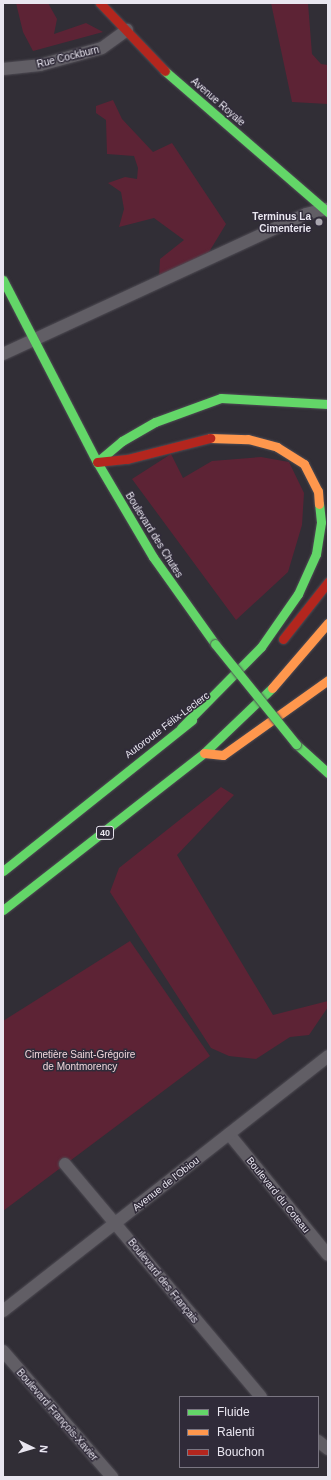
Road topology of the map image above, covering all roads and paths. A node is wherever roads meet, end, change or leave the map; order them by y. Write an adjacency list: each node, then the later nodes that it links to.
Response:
1 (100, 3): 2 (main road, Avenue Royale)
2 (127, 30): 3 (street, Rue Cockburn); 4 (main road, Avenue Royale)
3 (3, 69)
4 (327, 210): 6 (street)
5 (3, 280): 6 (main road, Boulevard des Chutes)
6 (36, 342): 7 (street); 9 (main road, Boulevard des Chutes)
7 (3, 354)
8 (328, 404): 9 (main road)
9 (97, 462): 15 (main road); 17 (main road, Boulevard des Chutes, bridge)
10 (328, 582): 12 (main road)
11 (328, 623): 16 (main road, 40)
12 (277, 647)
13 (252, 675): 15 (main road, Autoroute Félix-Leclerc)
14 (328, 680): 16 (main road)
15 (180, 728): 18 (main road, Autoroute Félix-Leclerc)
16 (204, 753): 19 (main road, 40)
17 (328, 774)
18 (3, 871)
19 (3, 910)
20 (328, 1056): 21 (street, Avenue de l'Obiou)
21 (229, 1134): 23 (street, Avenue de l'Obiou); 24 (street, Boulevard du Coteau)
22 (64, 1164): 23 (street, Boulevard des Français)
23 (115, 1223): 25 (street, Avenue de l'Obiou); 27 (street, Boulevard des Français)
24 (328, 1255)
25 (3, 1311)
26 (3, 1352): 30 (street, Boulevard François-Xavier)
27 (260, 1396)
28 (319, 1442): 29 (street)
29 (328, 1449)
30 (112, 1477)

